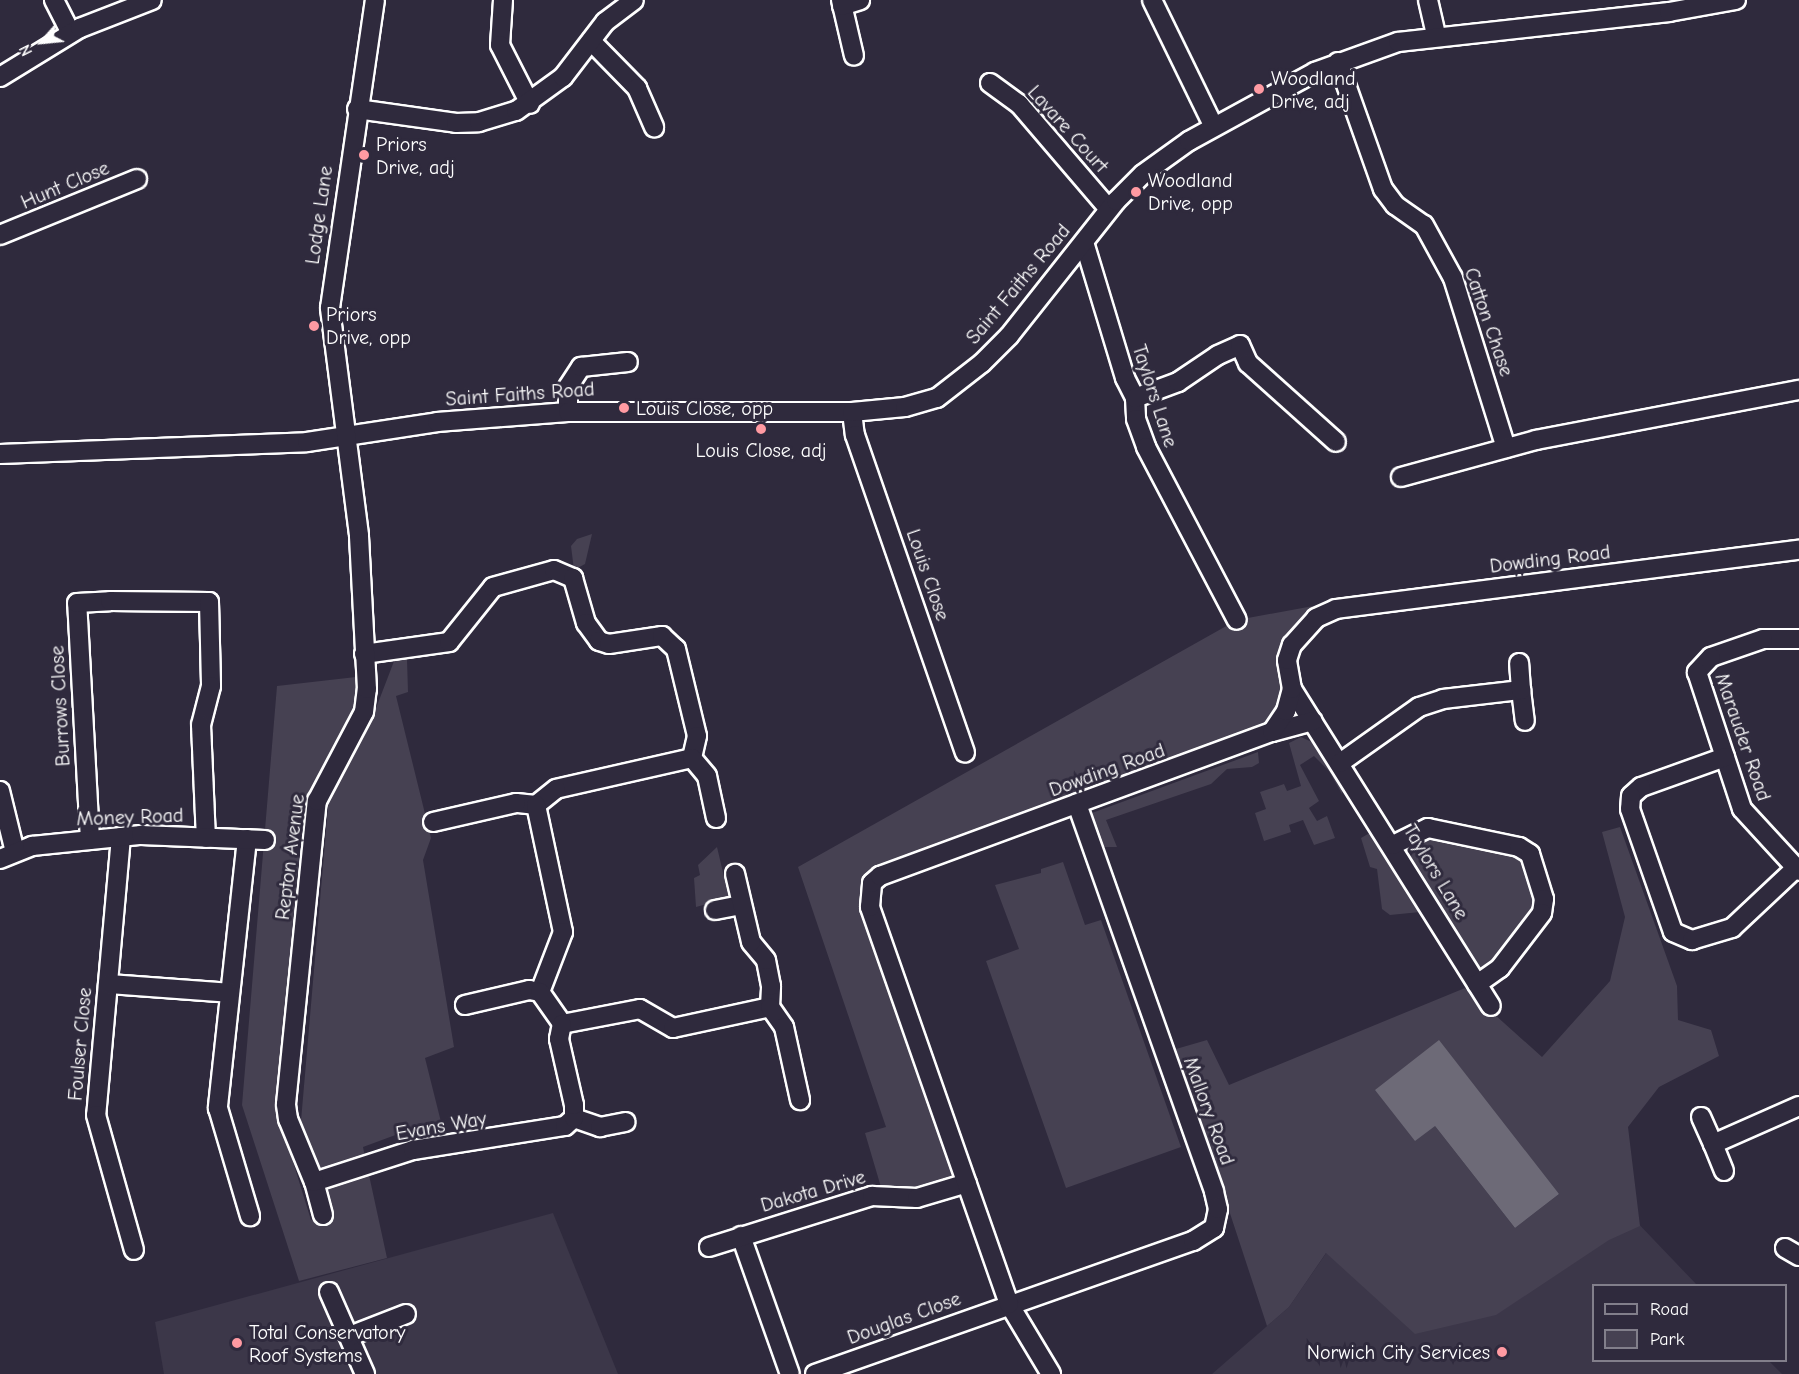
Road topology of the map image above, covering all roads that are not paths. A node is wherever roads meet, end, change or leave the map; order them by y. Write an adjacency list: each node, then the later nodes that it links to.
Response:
1 (54, 0): 11 (street)
2 (152, 0): 11 (street)
3 (375, 0): 19 (street, Lodge Lane)
4 (503, 0): 18 (street)
5 (634, 0): 13 (street)
6 (860, 0): 10 (street)
7 (1152, 0): 20 (street)
8 (1428, 0): 12 (street)
9 (1736, 0): 12 (street, Saint Faiths Road)
10 (842, 3): 14 (street)
11 (71, 33): 16 (street)
12 (1436, 36): 15 (street, Saint Faiths Road)
13 (591, 40): 18 (street); 21 (street)
14 (854, 57)
15 (1338, 62): 20 (street, Saint Faiths Road); 33 (street, Catton Chase)
16 (0, 77)
17 (990, 83): 23 (street, Lavare Court)
18 (530, 104): 19 (street)
19 (357, 109): 32 (street, Lodge Lane)
20 (1214, 126): 23 (street, Saint Faiths Road)
21 (654, 127)
22 (137, 179): 24 (street, Hunt Close)
23 (1109, 209): 25 (street, Saint Faiths Road)
24 (5, 234)
25 (1084, 242): 28 (street, Taylors Lane); 30 (street, Saint Faiths Road)
26 (628, 362): 29 (street)
27 (1799, 390): 33 (street)
28 (1135, 398): 31 (street); 37 (street, Taylors Lane)
29 (568, 412): 30 (street, Saint Faiths Road); 32 (street, Saint Faiths Road)
30 (852, 412): 46 (street, Louis Close)
31 (1331, 431)
32 (345, 438): 34 (street, Saint Faiths Road); 39 (street, Repton Avenue)
33 (1506, 448): 35 (street)
34 (0, 454)
35 (1401, 477)
36 (1799, 550): 41 (street, Dowding Road)
37 (1237, 620)
38 (1799, 639): 47 (street, Marauder Road)
39 (364, 654): 48 (street); 79 (street, Repton Avenue)
40 (1519, 663): 42 (street)
41 (1292, 689): 43 (street, Taylors Lane); 45 (street, Dowding Road)
42 (1521, 690): 44 (street); 49 (street)
43 (1313, 721): 45 (street); 49 (street, Taylors Lane)
44 (1525, 721)
45 (1272, 732): 51 (street, Dowding Road)
46 (965, 752)
47 (1725, 757): 60 (street, Marauder Road); 60 (street)
48 (692, 758): 52 (street); 53 (street)
49 (1340, 764): 58 (street, Taylors Lane)
50 (0, 791): 59 (street)
51 (1077, 804): 80 (street, Dowding Road); 87 (street, Mallory Road)
52 (536, 805): 54 (street); 66 (street)
53 (716, 818)
54 (433, 822)
55 (121, 837): 56 (street, Money Road); 57 (street, Money Road); 64 (street, Foulser Close)
56 (206, 838): 57 (street, Burrows Close); 67 (street, Money Road)
57 (90, 840): 59 (street, Money Road)
58 (1393, 846): 65 (street, Taylors Lane); 65 (street)
59 (8, 856)
60 (1798, 870)
61 (735, 873): 62 (street)
62 (741, 905): 63 (street); 70 (street)
63 (715, 910)
64 (108, 984): 67 (street); 85 (street, Foulser Close)
65 (1478, 984): 69 (street, Taylors Lane)
66 (540, 992): 68 (street); 71 (street)
67 (230, 993): 82 (street)
68 (465, 1005)
69 (1491, 1006)
70 (770, 1007): 71 (street); 72 (street)
71 (562, 1024): 75 (street)
72 (800, 1100)
73 (1799, 1106): 77 (street)
74 (1701, 1117): 77 (street)
75 (574, 1118): 76 (street); 79 (street, Evans Way)
76 (626, 1122)
77 (1713, 1144): 78 (street)
78 (1724, 1171)
79 (314, 1182): 81 (street, Repton Avenue)
80 (967, 1183): 83 (street, Dakota Drive); 87 (street, Dowding Road)
81 (323, 1215)
82 (250, 1216)
83 (741, 1236): 84 (street, Dakota Drive); 92 (street)
84 (709, 1246)
85 (134, 1250)
86 (329, 1292): 89 (street)
87 (1009, 1304): 90 (street, Dowding Road); 93 (street, Douglas Close)
88 (406, 1314): 89 (street)
89 (350, 1336): 91 (street)
90 (1045, 1371)
91 (366, 1374)
92 (790, 1374)
93 (814, 1374)

